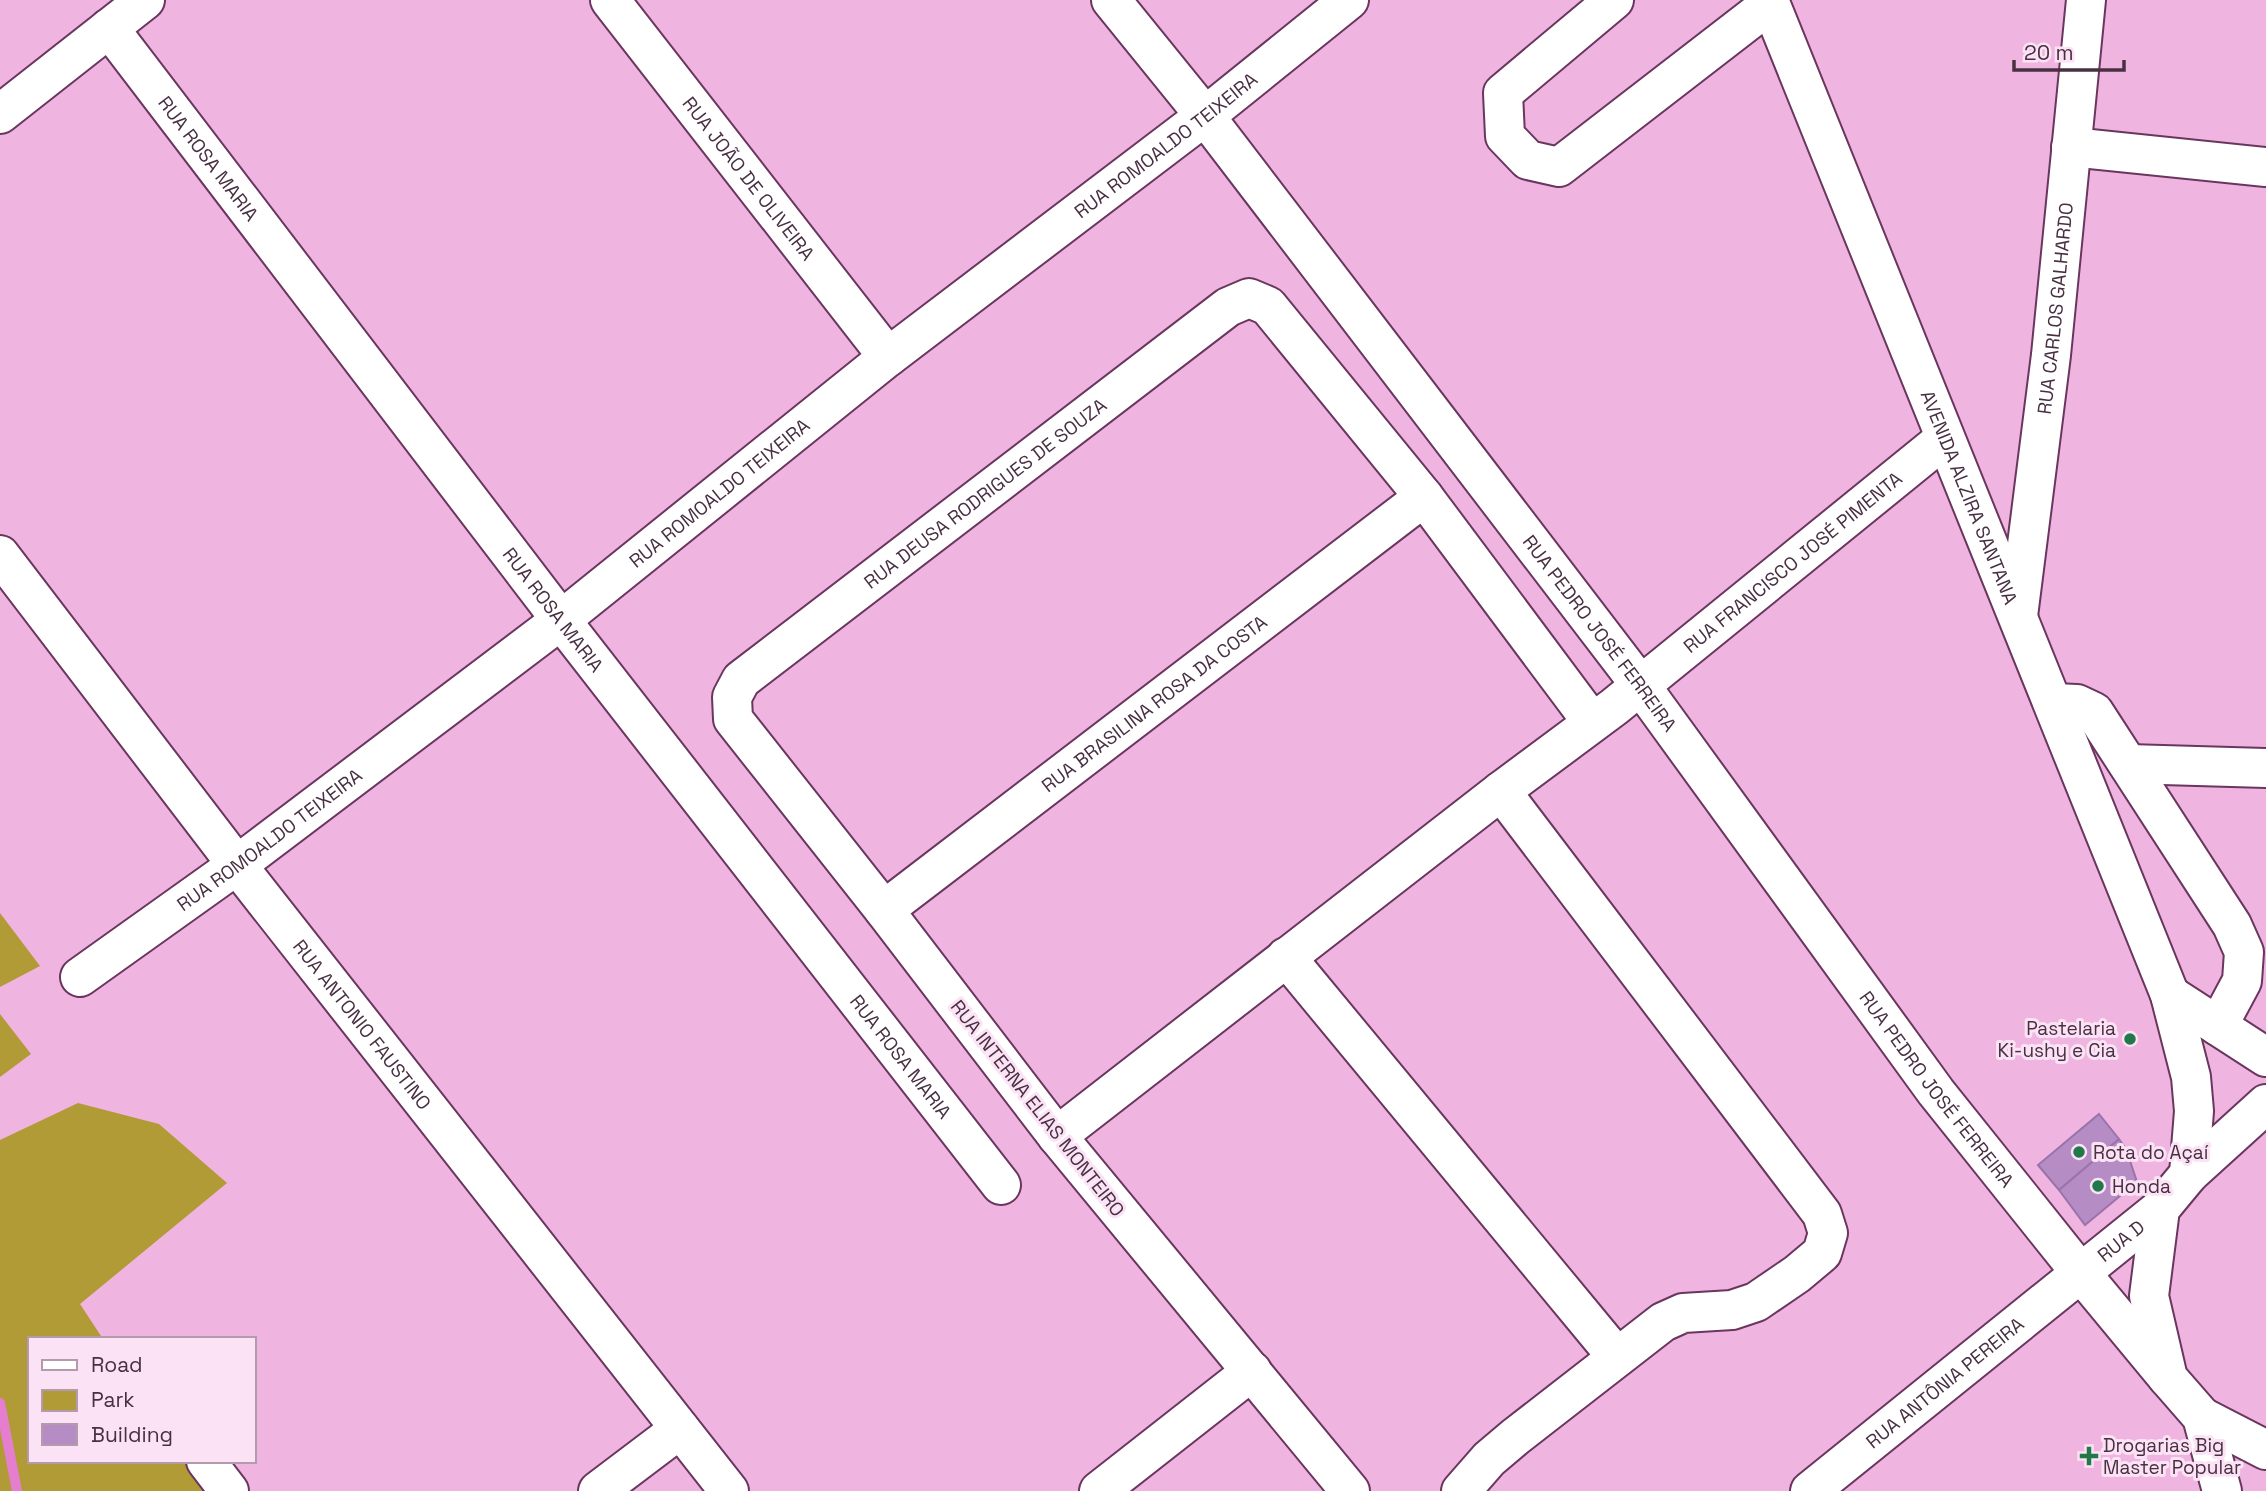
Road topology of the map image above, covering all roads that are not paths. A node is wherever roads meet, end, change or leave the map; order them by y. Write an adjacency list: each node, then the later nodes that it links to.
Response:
1 (145, 0): 8 (street)
2 (610, 0): 13 (street, RUA JOÃO DE OLIVEIRA)
3 (1111, 0): 10 (street, RUA PEDRO JOSÉ FERREIRA)
4 (1349, 0): 10 (street, RUA ROMOALDO TEIXEIRA)
5 (1614, 0): 7 (street)
6 (2086, 0): 11 (street, RUA CARLOS GALHARDO)
7 (1769, 2): 14 (street, AVENIDA ALZIRA SANTANA)
8 (109, 28): 9 (street); 18 (street, RUA ROSA MARIA)
9 (0, 114)
10 (1205, 116): 13 (street, RUA ROMOALDO TEIXEIRA); 19 (street, RUA PEDRO JOSÉ FERREIRA)
11 (2071, 147): 12 (street); 17 (street, RUA CARLOS GALHARDO)
12 (2266, 167)
13 (888, 357): 18 (street, RUA ROMOALDO TEIXEIRA)
14 (1944, 439): 17 (street, AVENIDA ALZIRA SANTANA); 19 (street, RUA FRANCISCO JOSÉ PIMENTA)
15 (1424, 497): 21 (street, RUA DEUSA RODRIGUES DE SOUZA); 22 (street); 27 (street, RUA BRASILINA ROSA DA COSTA)
16 (0, 555): 26 (street, RUA ANTONIO FAUSTINO)
17 (2018, 616): 20 (street, AVENIDA ALZIRA SANTANA)
18 (561, 620): 26 (street, RUA ROMOALDO TEIXEIRA); 37 (street, RUA ROSA MARIA)
19 (1641, 686): 22 (street, RUA FRANCISCO JOSÉ PIMENTA); 39 (street, RUA PEDRO JOSÉ FERREIRA)
20 (2053, 703): 23 (street); 31 (street, AVENIDA ALZIRA SANTANA)
21 (733, 719): 27 (street, RUA INTERNA ELIAS MONTEIRO)
22 (1592, 722): 25 (street, RUA FRANCISCO JOSÉ PIMENTA)
23 (2128, 764): 24 (street); 28 (street)
24 (2266, 768)
25 (1501, 791): 29 (street, RUA FRANCISCO JOSÉ PIMENTA); 40 (street)
26 (237, 865): 30 (street, RUA ROMOALDO TEIXEIRA); 44 (street, RUA ANTONIO FAUSTINO)
27 (884, 910): 35 (street, RUA INTERNA ELIAS MONTEIRO)
28 (2249, 923): 32 (street)
29 (1286, 957): 35 (street, RUA FRANCISCO JOSÉ PIMENTA); 40 (street)
30 (80, 977)
31 (2170, 995): 32 (street); 36 (street, AVENIDA ALZIRA SANTANA)
32 (2218, 1026): 33 (street)
33 (2266, 1056)
34 (2266, 1104): 36 (street, RUA D)
35 (1057, 1136): 41 (street, RUA INTERNA ELIAS MONTEIRO)
36 (2189, 1174): 38 (street, RUA D)
37 (1001, 1185)
38 (2160, 1209): 39 (street, RUA D); 42 (street)
39 (2080, 1272): 42 (street, RUA PEDRO JOSÉ FERREIRA); 53 (street, RUA ANTÔNIA PEREIRA)
40 (1617, 1357): 52 (street)
41 (1252, 1371): 50 (street); 51 (street, RUA INTERNA ELIAS MONTEIRO)
42 (2168, 1378): 43 (street, RUA PEDRO JOSÉ FERREIRA)
43 (2202, 1418): 45 (street); 54 (street)
44 (680, 1429): 48 (street); 49 (street, RUA ANTONIO FAUSTINO)
45 (2266, 1450)
46 (208, 1463): 47 (street)
47 (229, 1491)
48 (598, 1491)
49 (729, 1491)
50 (1099, 1491)
51 (1350, 1491)
52 (1461, 1491)
53 (1810, 1491)
54 (2222, 1491)

